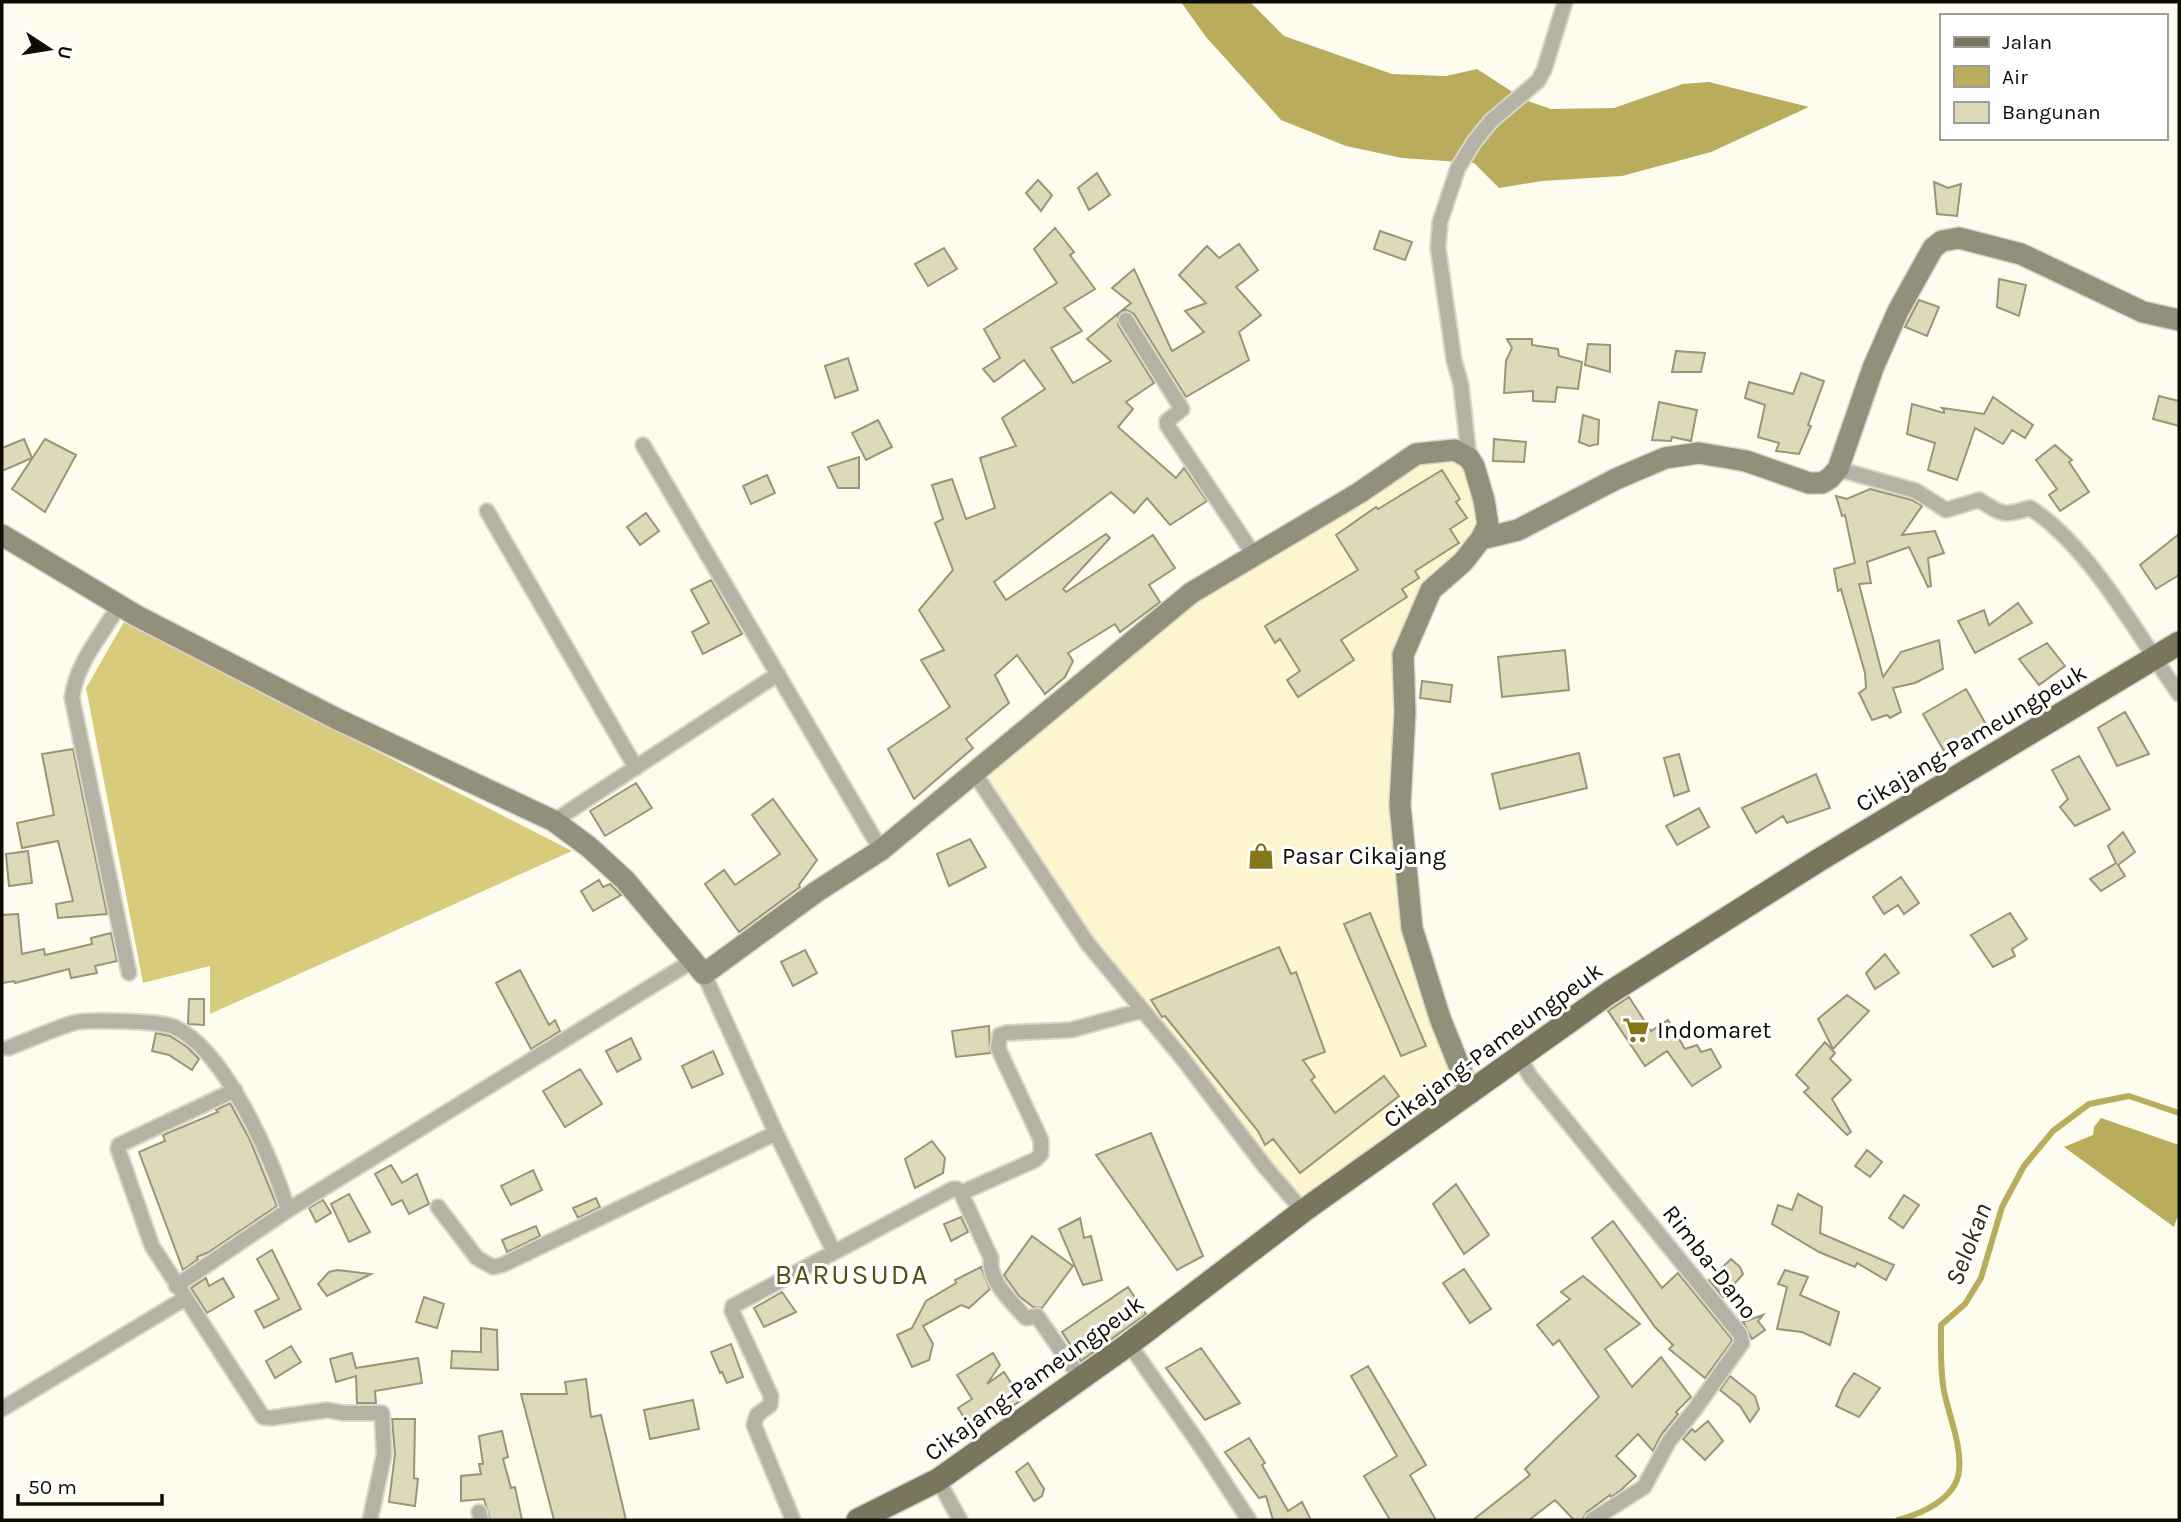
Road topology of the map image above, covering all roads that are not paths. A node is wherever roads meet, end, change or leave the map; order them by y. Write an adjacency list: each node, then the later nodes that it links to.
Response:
1 (1565, 2): 5 (street)
2 (1126, 320): 10 (street)
3 (2179, 320): 6 (street)
4 (643, 445): 14 (street)
5 (1469, 458): 9 (street); 10 (street)
6 (1838, 469): 9 (street); 13 (street)
7 (487, 511): 16 (street)
8 (2, 535): 11 (street)
9 (1481, 539): 26 (street)
10 (1254, 555): 17 (street)
11 (119, 606): 18 (street); 21 (street)
12 (2179, 643): 13 (main road, Cikajang-Pameungpeuk)
13 (2154, 659): 15 (street); 24 (main road, Cikajang-Pameungpeuk)
14 (778, 674): 16 (street); 19 (street)
15 (2179, 694)
16 (636, 768): 18 (street)
17 (975, 774): 19 (street); 22 (street)
18 (554, 821): 20 (street)
19 (881, 850): 20 (street)
20 (699, 967): 27 (street); 30 (street)
21 (129, 973)
22 (1143, 1010): 28 (street); 31 (street)
23 (8, 1048): 25 (street)
24 (1519, 1057): 26 (main road, Cikajang-Pameungpeuk); 44 (street, Rimba-Dano)
25 (235, 1090): 30 (street); 33 (street)
26 (1470, 1093): 31 (main road, Cikajang-Pameungpeuk)
27 (776, 1133): 29 (street); 32 (street)
28 (961, 1194): 32 (street); 36 (street)
29 (438, 1207)
30 (288, 1209): 33 (street)
31 (1303, 1212): 35 (main road, Cikajang-Pameungpeuk)
32 (834, 1252): 40 (street)
33 (176, 1286): 34 (street)
34 (184, 1299): 37 (street); 39 (street)
35 (1129, 1344): 36 (main road, Cikajang-Pameungpeuk); 43 (street)
36 (1081, 1379): 38 (main road, Cikajang-Pameungpeuk)
37 (2, 1409)
38 (938, 1480): 41 (main road, Cikajang-Pameungpeuk); 42 (street)
39 (370, 1520)
40 (793, 1520)
41 (858, 1520)
42 (960, 1520)
43 (1249, 1520)
44 (1591, 1520)

